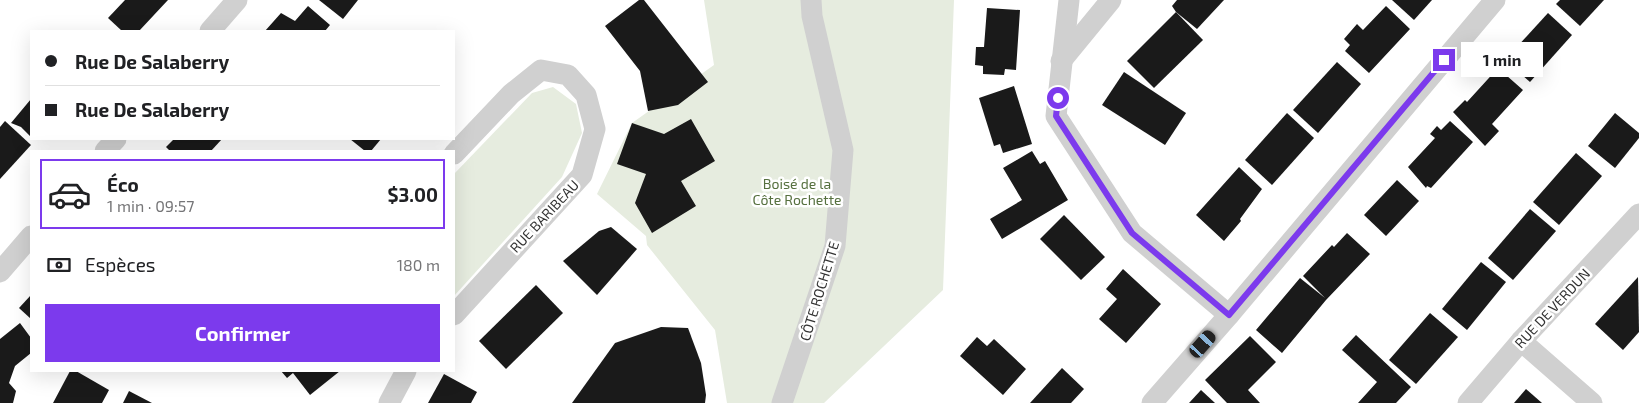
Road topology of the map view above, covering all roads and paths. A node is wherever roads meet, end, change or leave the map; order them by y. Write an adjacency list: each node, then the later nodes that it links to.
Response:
1 (237, 0): 6 (street)
2 (810, 0): 19 (street, CÔTE ROCHETTE)
3 (1070, 0): 7 (street)
4 (1112, 0): 7 (street)
5 (1495, 0): 15 (street)
6 (211, 30)
7 (1061, 62): 15 (street)
8 (115, 140): 9 (street)
9 (106, 150)
10 (455, 153): 14 (street, RUE BARIBEAU)
11 (1639, 214): 16 (street, RUE DE VERDUN)
12 (30, 237): 13 (street)
13 (0, 272)
14 (455, 314)
15 (1229, 315): 20 (street)
16 (1521, 341): 21 (street, RUE DE VERDUN); 22 (street)
17 (405, 372): 18 (street)
18 (389, 403)
19 (782, 403)
20 (1152, 403)
21 (1468, 403)
22 (1592, 403)

